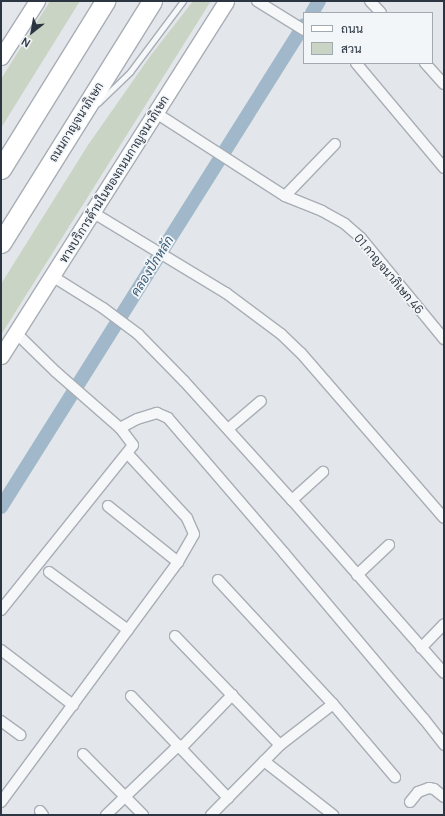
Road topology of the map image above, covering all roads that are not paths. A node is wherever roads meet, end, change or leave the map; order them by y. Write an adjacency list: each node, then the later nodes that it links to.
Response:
1 (37, 1): 10 (main road)
2 (105, 1): 18 (highway)
3 (152, 1): 15 (highway, ถนนกาญจนาภิเษก)
4 (183, 1): 15 (lane)
5 (226, 1): 14 (main road, ทางบริการด้านในของถนนกาญจนาภิเษก)
6 (257, 1): 9 (street)
7 (370, 1): 8 (street)
8 (380, 12)
9 (303, 29)
10 (1, 57)
11 (357, 64): 17 (street)
12 (426, 64): 13 (street)
13 (444, 84)
14 (156, 112): 19 (street, 01 กาญจนาภิเษก 46); 20 (main road, ทางบริการด้านในของถนนกาญจนาภิเษก)
15 (72, 128): 21 (highway, ถนนกาญจนาภิเษก)
16 (335, 144): 19 (street)
17 (444, 168)
18 (1, 169)
19 (285, 196): 24 (street, 01 กาญจนาภิเษก 46)
20 (92, 212): 22 (main road, ทางบริการด้านในของถนนกาญจนาภิเษก); 33 (street)
21 (1, 242)
22 (52, 276): 23 (main road, ทางบริการด้านในของถนนกาญจนาภิเษก); 28 (street)
23 (16, 333): 25 (main road, ทางบริการด้านในของถนนกาญจนาภิเษก); 27 (street)
24 (444, 339)
25 (1, 356)
26 (261, 401): 28 (street)
27 (120, 428): 29 (street); 53 (street)
28 (228, 429): 31 (street)
29 (128, 454): 35 (street); 39 (street)
30 (323, 472): 31 (street)
31 (292, 500): 37 (street)
32 (108, 506): 35 (street)
33 (444, 518)
34 (389, 545): 37 (street)
35 (178, 562): 41 (street)
36 (49, 572): 41 (street)
37 (357, 575): 43 (street)
38 (218, 580): 48 (street)
39 (1, 610)
40 (444, 624): 43 (street)
41 (128, 630): 49 (street)
42 (175, 636): 46 (street)
43 (421, 648): 45 (street)
44 (1, 650): 49 (street)
45 (444, 673)
46 (232, 695): 52 (street); 54 (street)
47 (131, 696): 54 (street)
48 (333, 704): 52 (street); 57 (street)
49 (73, 705): 61 (street)
50 (1, 720): 51 (street)
51 (20, 735)
52 (280, 745): 56 (street)
53 (444, 745)
54 (180, 746): 58 (street); 60 (street)
55 (83, 754): 58 (street)
56 (264, 761): 60 (street); 66 (street)
57 (395, 777)
58 (125, 796): 63 (street); 64 (street)
59 (444, 797): 62 (street)
60 (228, 798): 65 (street)
61 (1, 802)
62 (410, 802)
63 (106, 815)
64 (143, 815)
65 (212, 815)
66 (333, 815)

